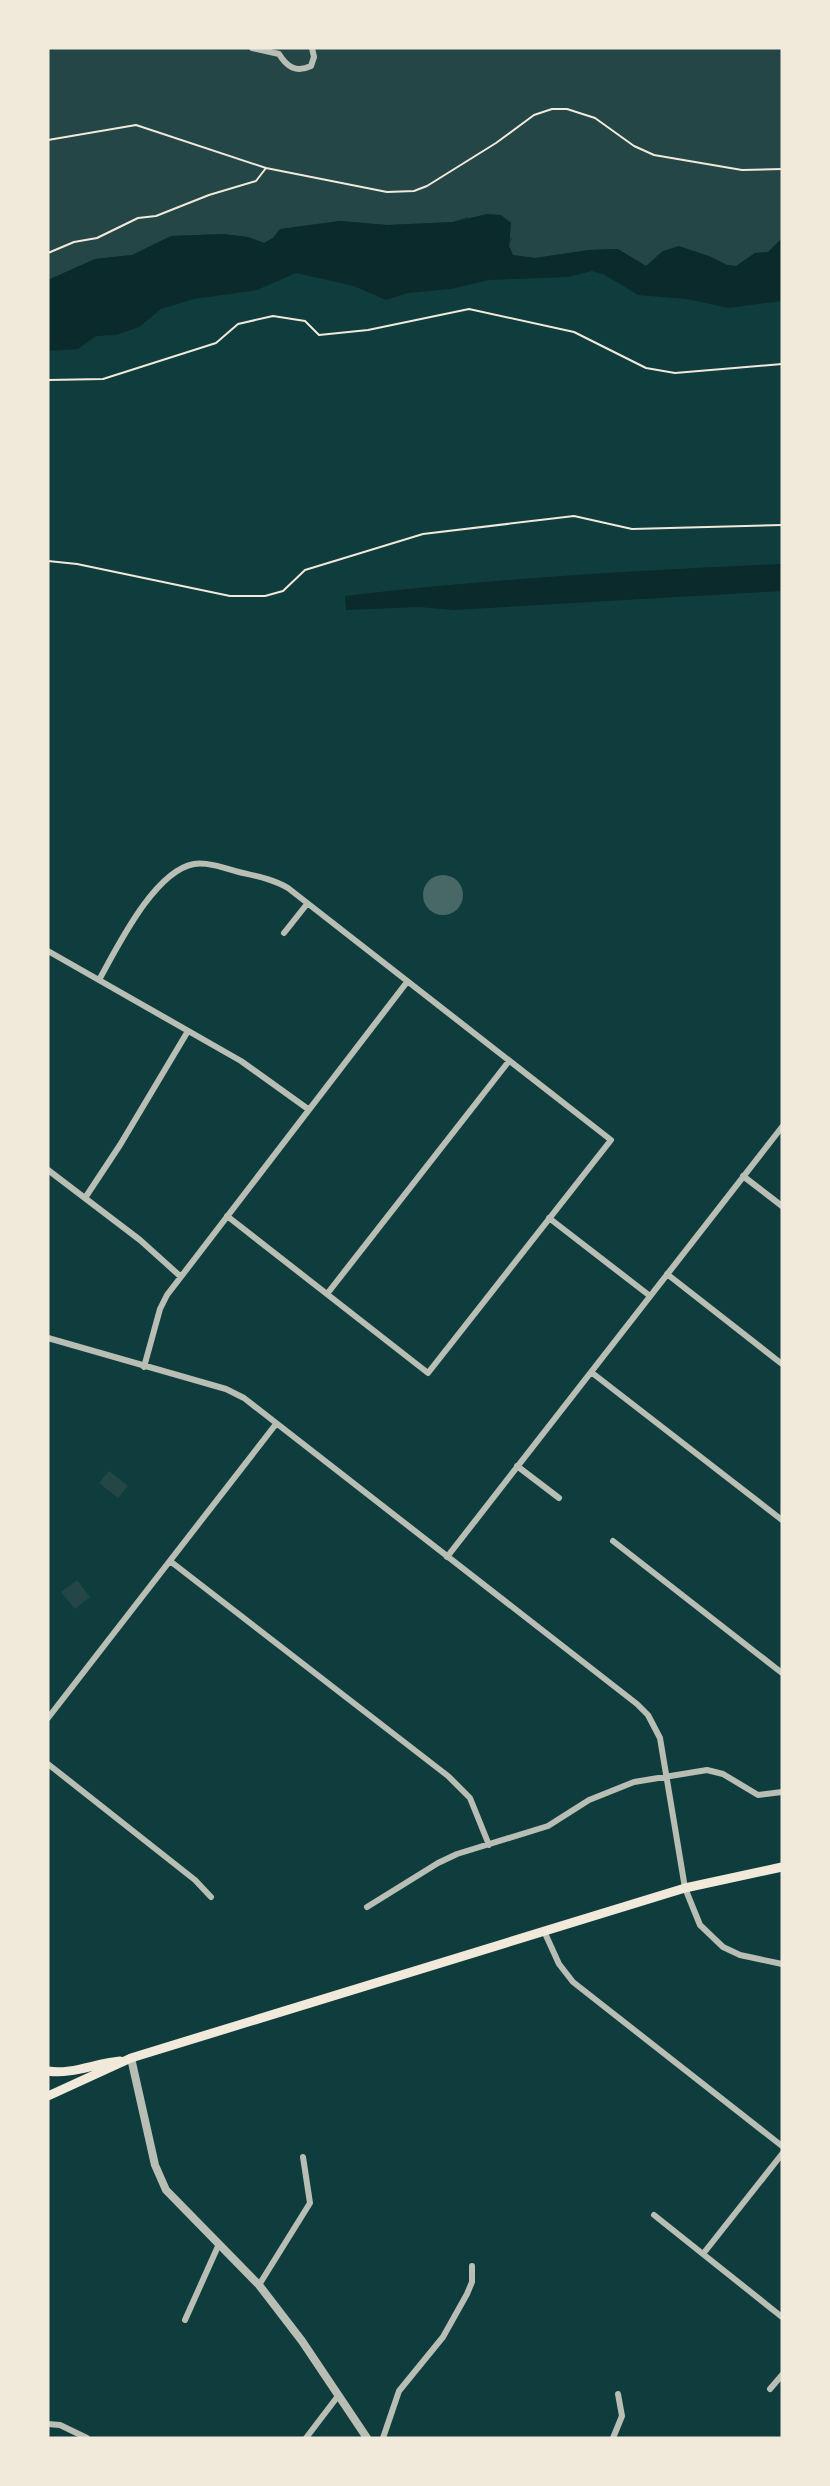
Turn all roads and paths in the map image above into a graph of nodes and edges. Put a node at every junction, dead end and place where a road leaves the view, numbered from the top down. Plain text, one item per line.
1 (252, 48) edge
2 (312, 48) edge
3 (281, 51) edge
4 (48, 140) edge
5 (266, 168) junction
6 (782, 169) edge
7 (48, 253) edge
8 (782, 364) edge
9 (48, 380) edge
10 (782, 525) edge
11 (48, 561) edge
12 (307, 904) junction
13 (284, 933) dead end
14 (48, 951) edge
15 (99, 980) junction
16 (407, 982) junction
17 (188, 1031) junction
18 (509, 1061) junction
19 (308, 1109) junction
20 (782, 1127) edge
21 (48, 1170) edge
22 (743, 1176) junction
23 (85, 1198) junction
24 (782, 1206) edge
25 (227, 1216) junction
26 (549, 1218) junction
27 (667, 1275) junction
28 (180, 1276) junction
29 (327, 1294) junction
30 (650, 1296) junction
31 (48, 1338) edge
32 (782, 1364) edge
33 (144, 1367) junction
34 (591, 1372) junction
35 (276, 1424) junction
36 (517, 1466) junction
37 (559, 1498) dead end
38 (782, 1521) edge
39 (613, 1541) dead end
40 (447, 1557) junction
41 (170, 1561) junction
42 (782, 1673) edge
43 (48, 1719) edge
44 (48, 1764) edge
45 (666, 1776) junction
46 (782, 1792) edge
47 (489, 1845) junction
48 (782, 1867) edge
49 (685, 1888) junction
50 (211, 1897) dead end
51 (367, 1907) dead end
52 (544, 1931) junction
53 (782, 1964) edge
54 (126, 2060) junction
55 (48, 2071) edge
56 (48, 2096) edge
57 (782, 2146) edge
58 (782, 2154) edge
59 (303, 2157) dead end
60 (654, 2215) dead end
61 (219, 2244) junction
62 (703, 2254) junction
63 (472, 2266) dead end
64 (259, 2285) junction
65 (782, 2318) edge
66 (186, 2320) dead end
67 (782, 2375) edge
68 (770, 2389) dead end
69 (618, 2394) dead end
70 (338, 2396) junction
71 (48, 2424) edge
72 (75, 2435) edge
73 (87, 2438) edge
74 (306, 2438) edge
75 (367, 2438) edge
76 (383, 2438) edge
77 (613, 2438) edge

1 - 3 street
2 - 3 street
4 - 5 path
5 - 6 path
5 - 7 path
8 - 9 path
10 - 11 path
12 - 13 street
12 - 15 street
12 - 16 street
14 - 15 street
15 - 17 street
16 - 18 street
16 - 19 street
17 - 19 street
17 - 23 street
18 - 26 street
18 - 29 street
19 - 25 street
20 - 22 street
21 - 23 street
22 - 24 street
22 - 27 street
23 - 28 street
25 - 28 street
25 - 29 street
26 - 29 street
26 - 30 street
27 - 30 street
27 - 32 street
28 - 33 street
30 - 34 street
31 - 33 street
33 - 35 street
34 - 36 street
34 - 38 street
35 - 40 street
35 - 41 street
36 - 37 street
36 - 40 street
39 - 42 street
40 - 45 street
41 - 43 street
41 - 47 street
44 - 50 street
45 - 46 street
45 - 47 street
45 - 49 street
47 - 51 street
48 - 49 main road
49 - 52 main road
49 - 53 street
52 - 54 main road
52 - 57 street
54 - 55 main road
54 - 56 main road
54 - 61 street
58 - 62 street
59 - 64 street
60 - 62 street
61 - 64 street
61 - 66 street
62 - 65 street
63 - 76 street
64 - 70 street
67 - 68 street
69 - 77 street
70 - 74 street
70 - 75 street
71 - 72 street
72 - 73 street

